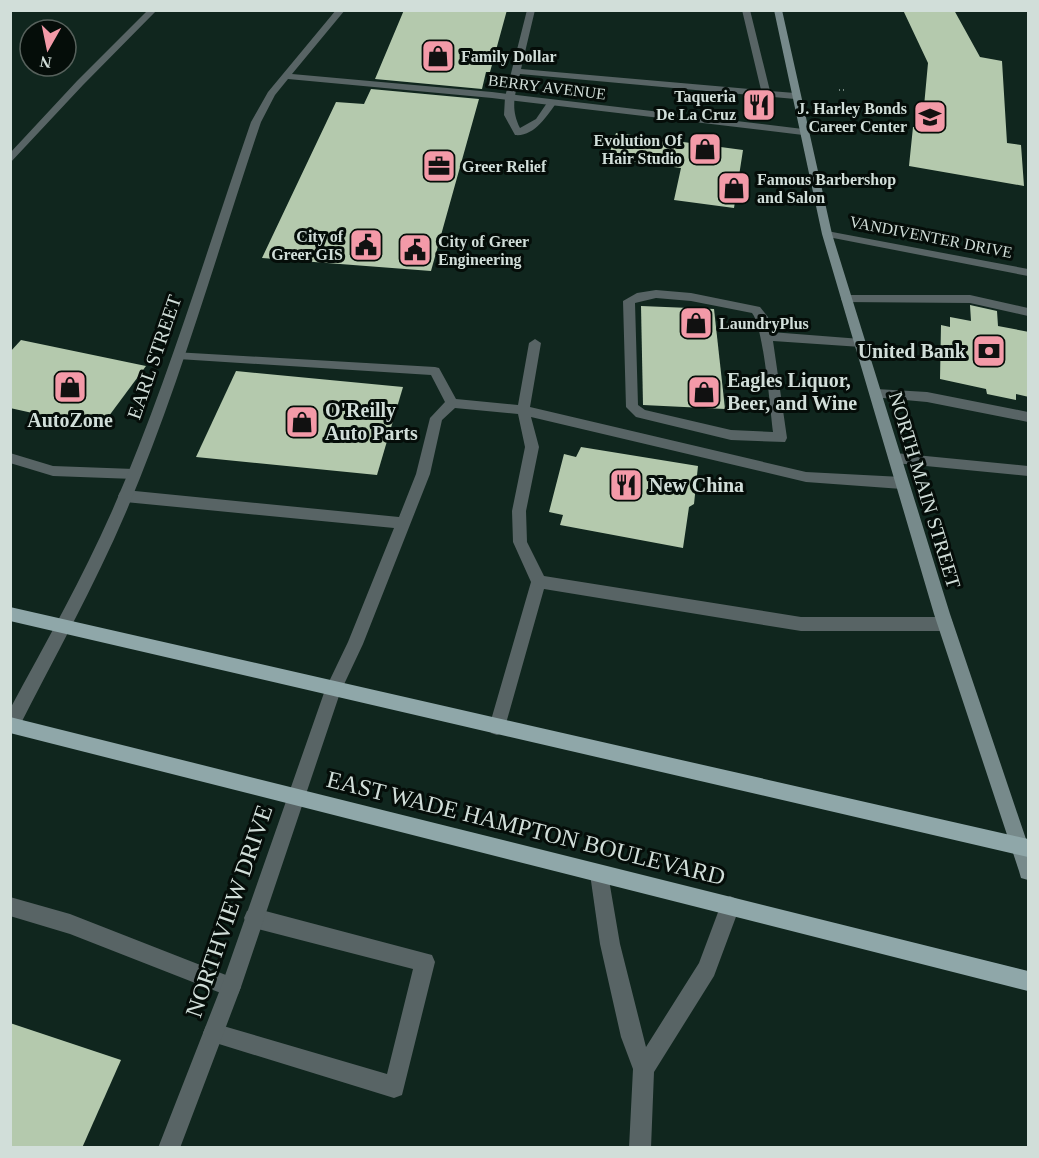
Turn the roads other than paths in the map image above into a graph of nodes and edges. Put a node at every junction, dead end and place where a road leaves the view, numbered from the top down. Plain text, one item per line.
1 (153, 10) edge
2 (341, 10) edge
3 (531, 10) edge
4 (746, 10) edge
5 (778, 10) edge
6 (516, 71) junction
7 (286, 75) junction
8 (765, 93) junction
9 (795, 96) junction
10 (510, 97) junction
11 (552, 102) junction
12 (803, 132) junction
13 (10, 160) edge
14 (827, 234) junction
15 (1029, 273) edge
16 (847, 299) junction
17 (1029, 312) edge
18 (766, 336) junction
19 (535, 342) dead end
20 (861, 343) junction
21 (178, 356) junction
22 (876, 394) junction
23 (452, 403) junction
24 (523, 410) junction
25 (1029, 417) edge
26 (10, 458) edge
27 (895, 458) junction
28 (1029, 471) edge
29 (134, 474) junction
30 (902, 483) junction
31 (125, 495) junction
32 (404, 523) junction
33 (539, 582) junction
34 (10, 614) edge
35 (945, 624) junction
36 (63, 625) junction
37 (333, 690) junction
38 (11, 725) edge
39 (497, 727) junction
40 (297, 796) junction
41 (1024, 847) edge
42 (1029, 871) edge
43 (599, 874) junction
44 (10, 906) edge
45 (730, 906) junction
46 (254, 918) junction
47 (1029, 981) edge
48 (231, 987) junction
49 (213, 1033) junction
50 (644, 1070) junction
51 (169, 1148) edge
52 (640, 1148) edge

1 - 13 street
2 - 7 street, EARL STREET
3 - 6 street
4 - 8 street
5 - 9 main road, NORTH MAIN STREET
6 - 8 street
6 - 10 street
7 - 10 street, BERRY AVENUE
7 - 21 street, EARL STREET
8 - 9 street
9 - 12 main road, NORTH MAIN STREET
10 - 11 street, BERRY AVENUE
10 - 11 street
11 - 12 street, BERRY AVENUE
12 - 14 main road, NORTH MAIN STREET
14 - 15 street, VANDIVENTER DRIVE
14 - 16 main road, NORTH MAIN STREET
16 - 17 street
16 - 20 main road, NORTH MAIN STREET
18 - 18 street
18 - 20 street
19 - 24 street
20 - 22 main road, NORTH MAIN STREET
21 - 23 street
21 - 29 street, EARL STREET
22 - 25 street
22 - 27 main road, NORTH MAIN STREET
23 - 24 street
23 - 32 street, NORTHVIEW DRIVE
24 - 30 street
24 - 33 street
26 - 29 street
27 - 28 street
27 - 30 main road, NORTH MAIN STREET
29 - 31 street, EARL STREET
30 - 35 main road, NORTH MAIN STREET
31 - 32 street
31 - 36 street, EARL STREET
32 - 37 street, NORTHVIEW DRIVE
33 - 35 street
33 - 39 street
34 - 36 main road
35 - 41 main road, NORTH MAIN STREET
36 - 37 main road
36 - 38 street, EARL STREET
37 - 39 main road
37 - 40 street, NORTHVIEW DRIVE
38 - 40 main road, EAST WADE HAMPTON BOULEVARD
39 - 41 main road
40 - 43 main road, EAST WADE HAMPTON BOULEVARD
40 - 46 street, NORTHVIEW DRIVE
41 - 42 main road, NORTH MAIN STREET
43 - 45 main road, EAST WADE HAMPTON BOULEVARD
43 - 50 street
44 - 48 street
45 - 47 main road, EAST WADE HAMPTON BOULEVARD
45 - 50 street
46 - 48 street, NORTHVIEW DRIVE
46 - 49 street
48 - 49 street, NORTHVIEW DRIVE
49 - 51 street, NORTHVIEW DRIVE
50 - 52 street

